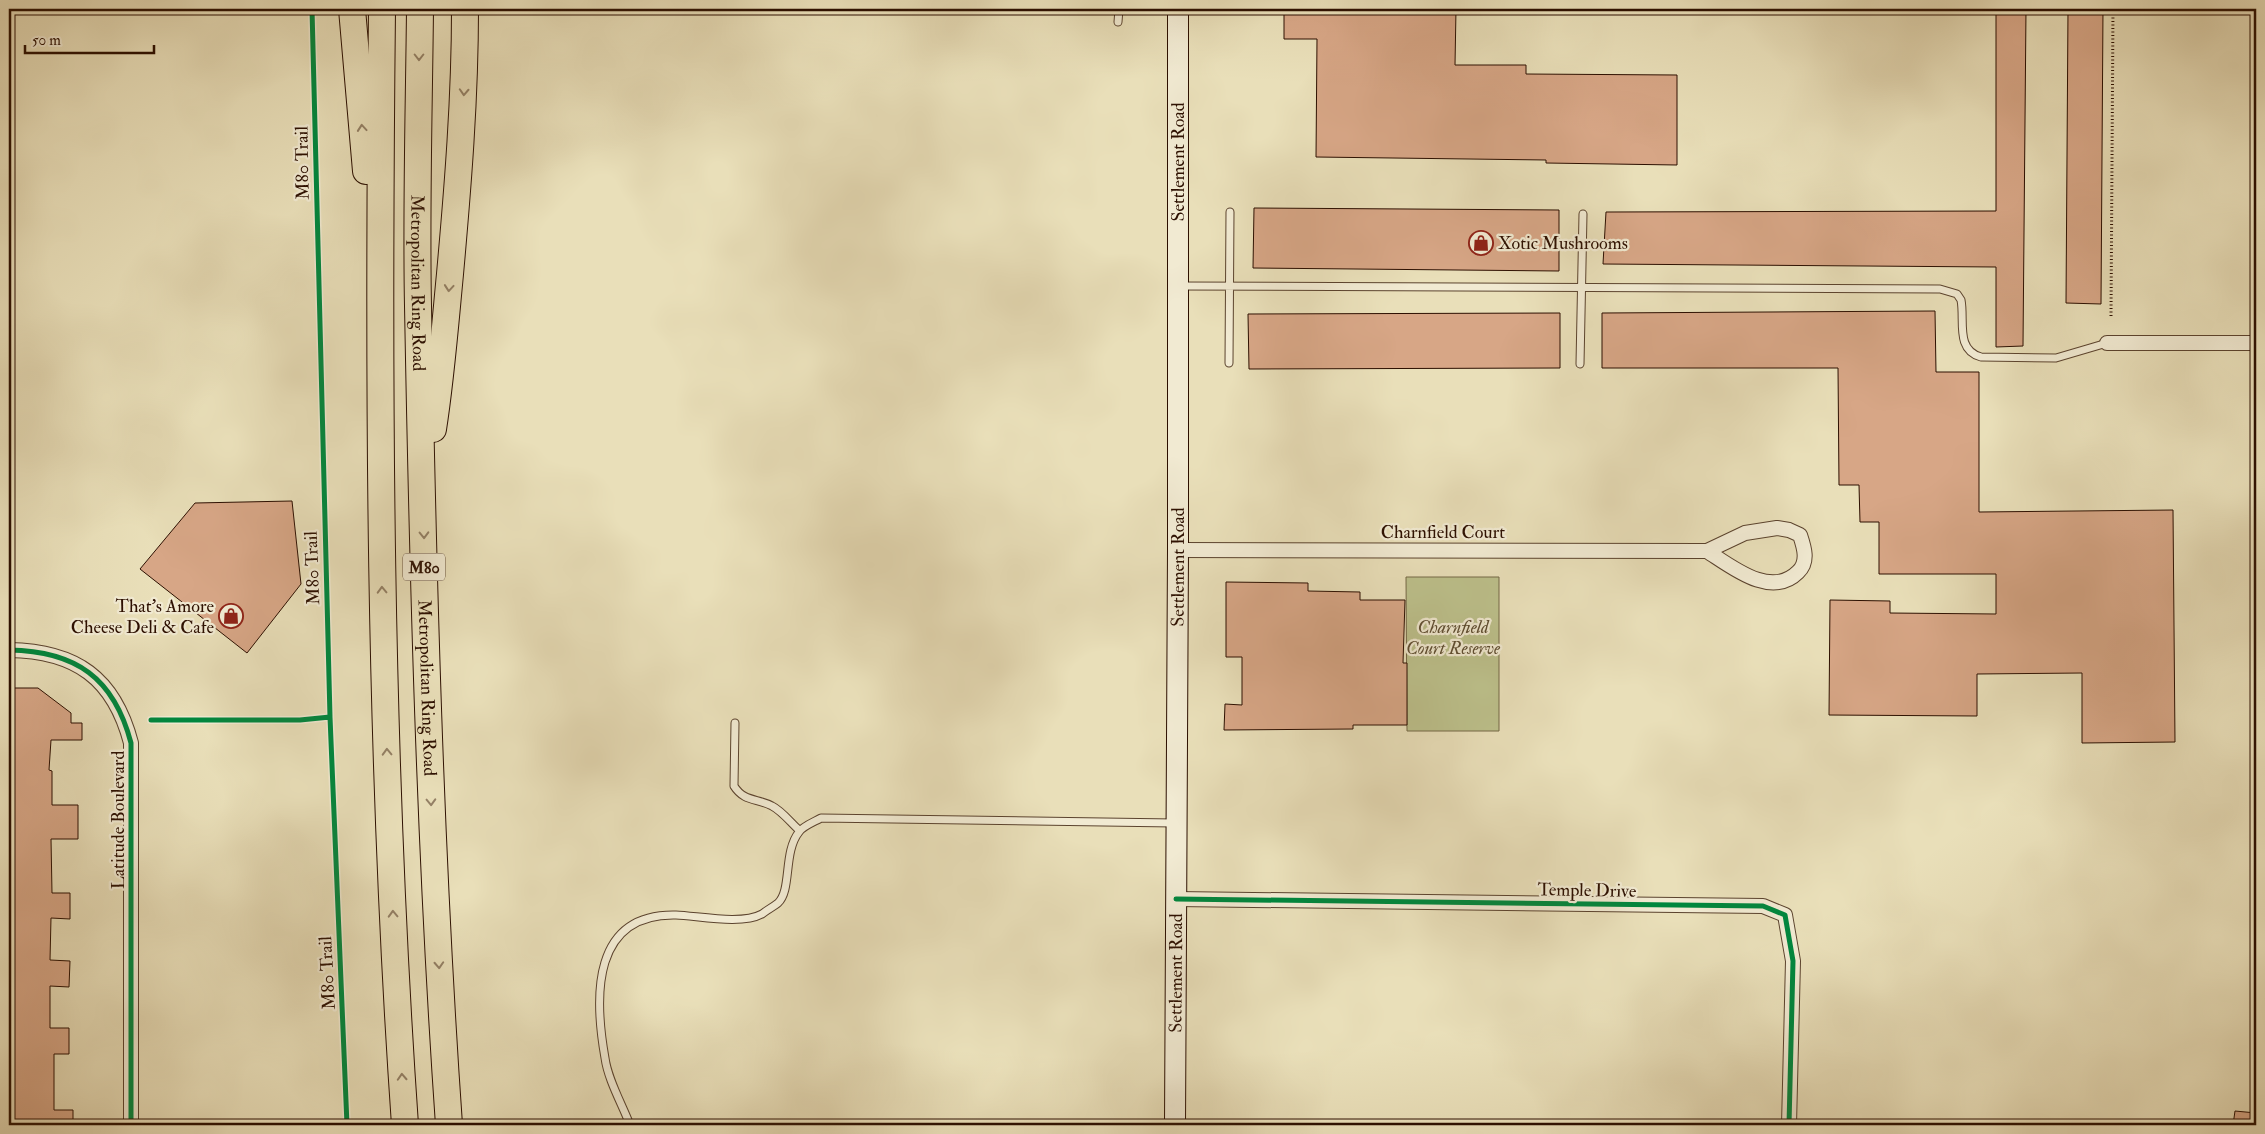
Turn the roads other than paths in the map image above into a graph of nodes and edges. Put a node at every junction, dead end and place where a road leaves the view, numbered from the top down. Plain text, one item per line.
1 (352, 9) edge
2 (382, 9) edge
3 (420, 9) edge
4 (465, 9) edge
5 (1119, 9) edge
6 (1178, 9) edge
7 (1118, 22) dead end
8 (1230, 212) dead end
9 (1582, 214) dead end
10 (1178, 286) junction
11 (1229, 287) junction
12 (1581, 288) junction
13 (379, 316) junction
14 (2107, 343) joint
15 (2256, 343) edge
16 (1229, 363) dead end
17 (1580, 364) dead end
18 (423, 493) junction
19 (1178, 550) junction
20 (1707, 551) junction
21 (9, 650) edge
22 (735, 723) dead end
23 (1177, 823) junction
24 (800, 830) junction
25 (1176, 899) junction
26 (131, 1125) edge
27 (406, 1125) edge
28 (449, 1125) edge
29 (630, 1125) edge
30 (1175, 1125) edge
31 (1789, 1125) edge

13 -> 1 highway
2 - 13 highway, M80
3 -> 18 highway, Metropolitan Ring Road / M80
4 -> 18 highway
5 - 7 lane
6 - 10 main road, Settlement Road
8 - 11 lane
9 - 12 lane
10 - 11 lane
10 - 19 main road, Settlement Road
11 - 12 lane
11 - 16 lane
12 - 14 lane
12 - 17 lane
27 -> 13 highway, M80
14 - 15 street
18 -> 28 highway, Metropolitan Ring Road / M80
19 - 20 street, Charnfield Court
19 - 23 main road, Settlement Road
20 - 20 street, Charnfield Court
21 - 26 street, Latitude Boulevard
22 - 24 lane
23 - 24 lane
23 - 25 main road, Settlement Road
24 - 29 lane
25 - 30 main road, Settlement Road
25 - 31 street, Temple Drive

